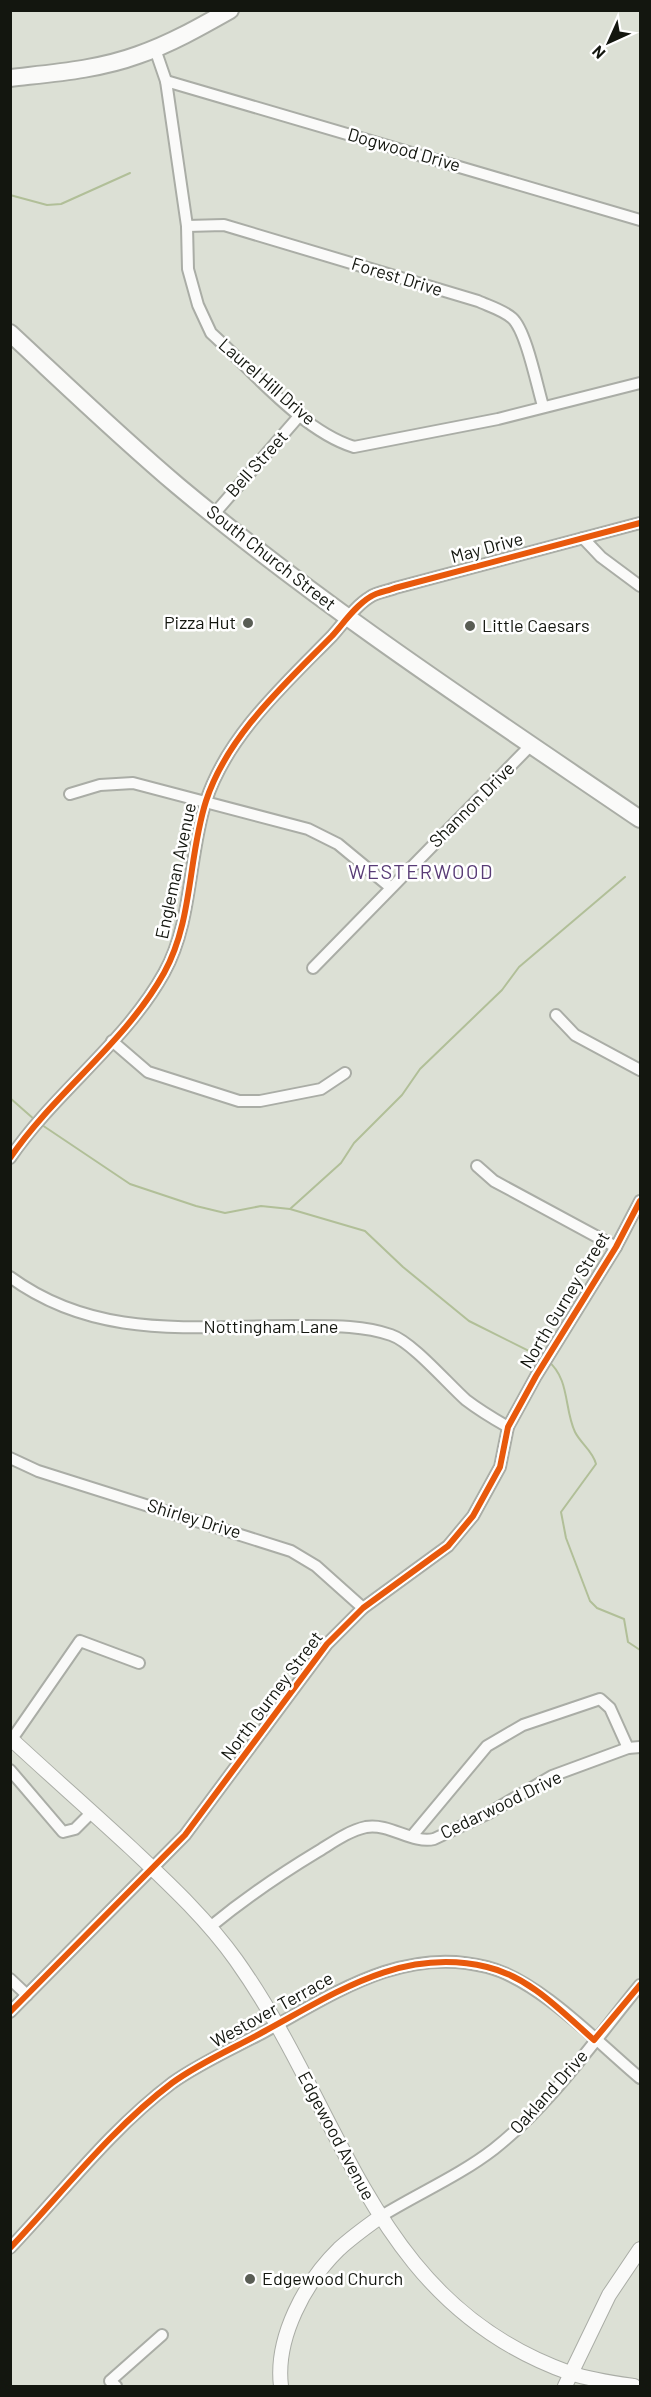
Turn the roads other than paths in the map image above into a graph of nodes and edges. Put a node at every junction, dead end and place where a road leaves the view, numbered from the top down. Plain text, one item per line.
1 (230, 10) edge
2 (155, 49) junction
3 (10, 78) edge
4 (166, 81) junction
5 (640, 220) edge
6 (187, 226) junction
7 (10, 333) edge
8 (640, 384) edge
9 (543, 406) junction
10 (300, 415) junction
11 (214, 514) junction
12 (640, 523) edge
13 (583, 538) junction
14 (640, 586) edge
15 (349, 618) junction
16 (531, 745) junction
17 (70, 795) dead end
18 (206, 801) junction
19 (640, 819) edge
20 (390, 887) junction
21 (313, 968) dead end
22 (556, 1015) dead end
23 (112, 1041) junction
24 (640, 1070) edge
25 (345, 1073) dead end
26 (10, 1158) edge
27 (477, 1166) dead end
28 (640, 1201) edge
29 (616, 1246) junction
30 (10, 1276) edge
31 (508, 1427) junction
32 (10, 1458) edge
33 (363, 1608) junction
34 (139, 1663) dead end
35 (11, 1738) edge
36 (640, 1747) edge
37 (628, 1748) junction
38 (10, 1770) edge
39 (92, 1812) junction
40 (412, 1836) junction
41 (153, 1869) junction
42 (210, 1927) junction
43 (10, 1979) edge
44 (640, 1985) edge
45 (27, 1995) junction
46 (10, 2012) edge
47 (277, 2025) junction
48 (594, 2040) junction
49 (640, 2078) edge
50 (380, 2217) junction
51 (10, 2248) edge
52 (640, 2249) edge
53 (162, 2335) dead end
54 (567, 2380) edge
55 (116, 2386) edge
56 (281, 2386) edge
57 (634, 2386) edge

1 - 2 main road
2 - 3 main road
2 - 4 street, Laurel Hill Drive
4 - 5 street, Dogwood Drive
4 - 6 street, Laurel Hill Drive
6 - 9 street, Forest Drive
6 - 10 street, Laurel Hill Drive
7 - 11 main road, South Church Street
8 - 9 street, Laurel Hill Drive
9 - 10 street, Laurel Hill Drive
10 - 11 street, Bell Street
11 - 15 main road, South Church Street
12 - 13 street, May Drive
13 - 14 street
13 - 15 street, May Drive
15 - 16 main road, South Church Street
15 - 18 street, Engleman Avenue
16 - 19 main road, South Church Street
16 - 20 street, Shannon Drive
17 - 18 street
18 - 20 street
18 - 23 street, Engleman Avenue
20 - 21 street, Shannon Drive
22 - 24 street
23 - 25 street
23 - 26 street, Engleman Avenue
27 - 29 street
28 - 29 street, North Gurney Street
29 - 31 street, North Gurney Street
30 - 31 street, Nottingham Lane
31 - 33 street, North Gurney Street
32 - 33 street, Shirley Drive
33 - 41 street, North Gurney Street
34 - 35 street
35 - 39 street, Edgewood Avenue
36 - 37 street, Cedarwood Drive
37 - 40 street, Cedarwood Drive
37 - 40 street
38 - 39 street
39 - 41 street, Edgewood Avenue
40 - 42 street, Cedarwood Drive
41 - 42 street, Edgewood Avenue
41 - 45 street, North Gurney Street
42 - 47 street, Edgewood Avenue
43 - 45 street
44 - 48 street, Oakland Drive
45 - 46 street, North Gurney Street
47 - 48 street, Westover Terrace
47 - 50 street, Edgewood Avenue
47 - 51 street, Westover Terrace
48 - 49 street, Westover Terrace
48 - 50 street, Oakland Drive
50 - 54 street, Edgewood Avenue
50 - 56 street
52 - 54 street
53 - 55 street
54 - 57 street, Edgewood Avenue

